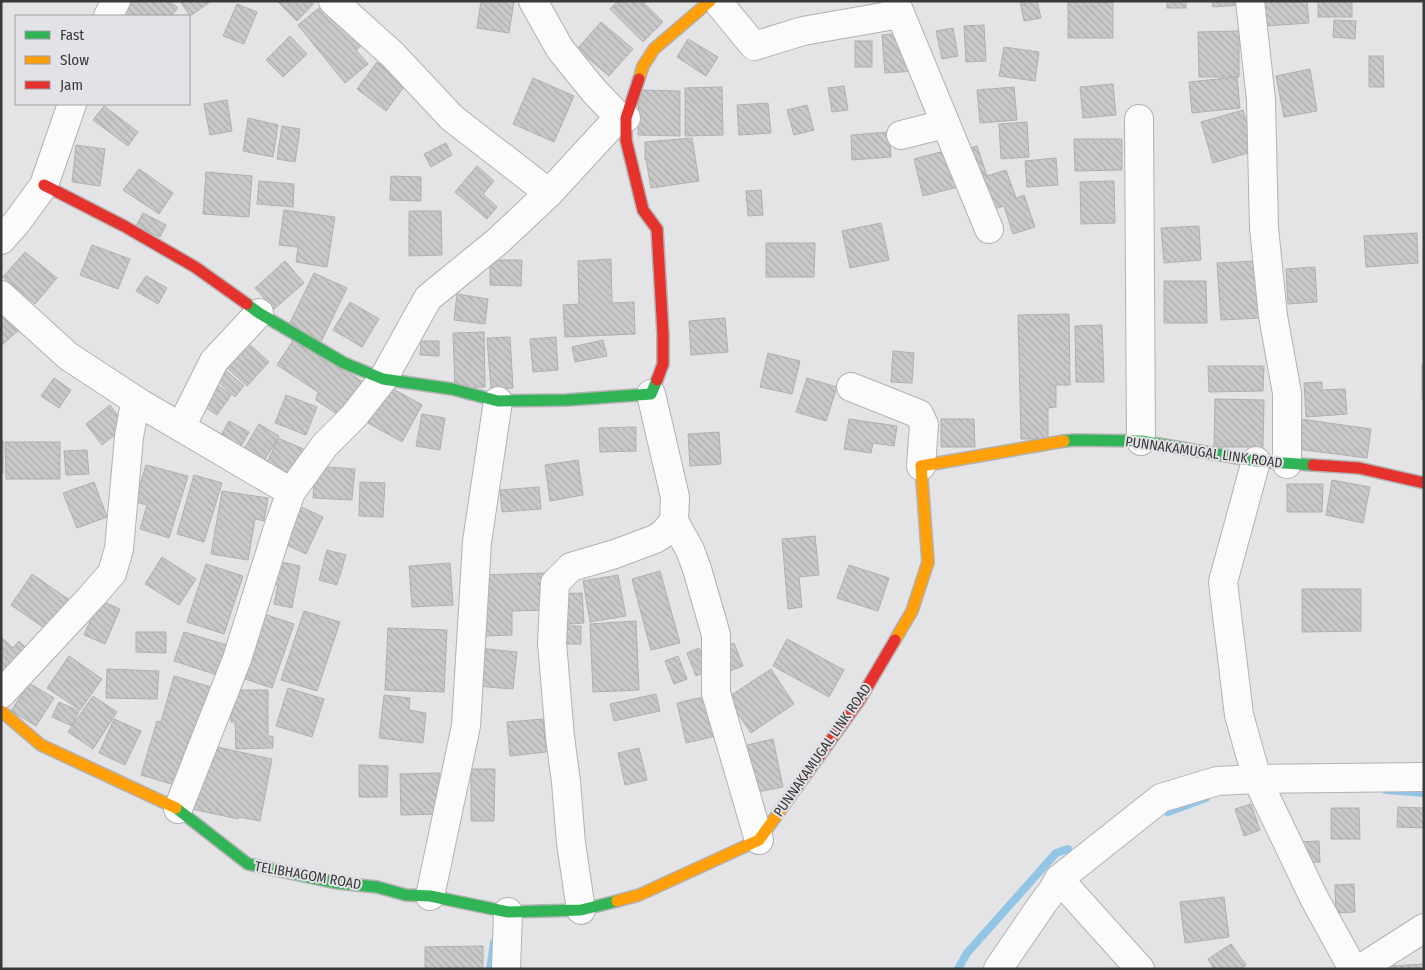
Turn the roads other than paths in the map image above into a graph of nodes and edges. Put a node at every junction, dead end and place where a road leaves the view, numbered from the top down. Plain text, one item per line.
1 (116, 1) edge
2 (333, 1) edge
3 (533, 1) edge
4 (710, 1) edge
5 (717, 1) edge
6 (1250, 1) edge
7 (897, 8) edge
8 (109, 15) edge
9 (72, 105) edge
10 (623, 117) junction
11 (1139, 119) dead end
12 (946, 124) junction
13 (901, 136) dead end
14 (44, 185) junction
15 (549, 193) junction
16 (989, 229) dead end
17 (1, 240) edge
18 (1, 295) edge
19 (259, 314) junction
20 (383, 379) junction
21 (851, 387) dead end
22 (651, 394) junction
23 (498, 401) junction
24 (138, 402) junction
25 (181, 427) junction
26 (1141, 441) junction
27 (1256, 460) junction
28 (1288, 464) junction
29 (921, 466) junction
30 (1424, 482) edge
31 (291, 492) junction
32 (674, 521) junction
33 (1, 694) edge
34 (1, 711) edge
35 (1424, 777) edge
36 (1257, 779) junction
37 (178, 809) junction
38 (759, 840) junction
39 (1059, 879) junction
40 (430, 896) junction
41 (581, 910) junction
42 (508, 912) junction
43 (1424, 928) edge
44 (506, 969) edge
45 (998, 969) edge
46 (1140, 969) edge
47 (1353, 969) edge
48 (1360, 969) edge

1 - 8 street
2 - 15 street
3 - 10 street
4 - 10 street
5 - 7 street
6 - 28 street
7 - 12 street
9 - 14 street
10 - 15 street
10 - 22 street
11 - 26 street
12 - 13 street
12 - 16 street
14 - 17 street
14 - 19 street
15 - 20 street
18 - 24 street
19 - 20 street
19 - 25 street
20 - 23 street
20 - 31 street
21 - 29 street
22 - 23 street
22 - 32 street
23 - 40 street
24 - 25 street
24 - 33 street
25 - 31 street
26 - 27 street, PUNNAKAMUGAL LINK ROAD
26 - 29 street, PUNNAKAMUGAL LINK ROAD
27 - 28 street, PUNNAKAMUGAL LINK ROAD
27 - 36 street
28 - 30 street, PUNNAKAMUGAL LINK ROAD
29 - 38 street, PUNNAKAMUGAL LINK ROAD
31 - 37 street
32 - 38 street
32 - 41 street
34 - 37 street, TELIBHAGOM ROAD
35 - 36 street
36 - 39 street
36 - 47 street
37 - 40 street, TELIBHAGOM ROAD
38 - 41 street, PUNNAKAMUGAL LINK ROAD
39 - 45 street
39 - 46 street
40 - 42 street, TELIBHAGOM ROAD
41 - 42 street, PUNNAKAMUGAL LINK ROAD
42 - 44 street
43 - 48 street

